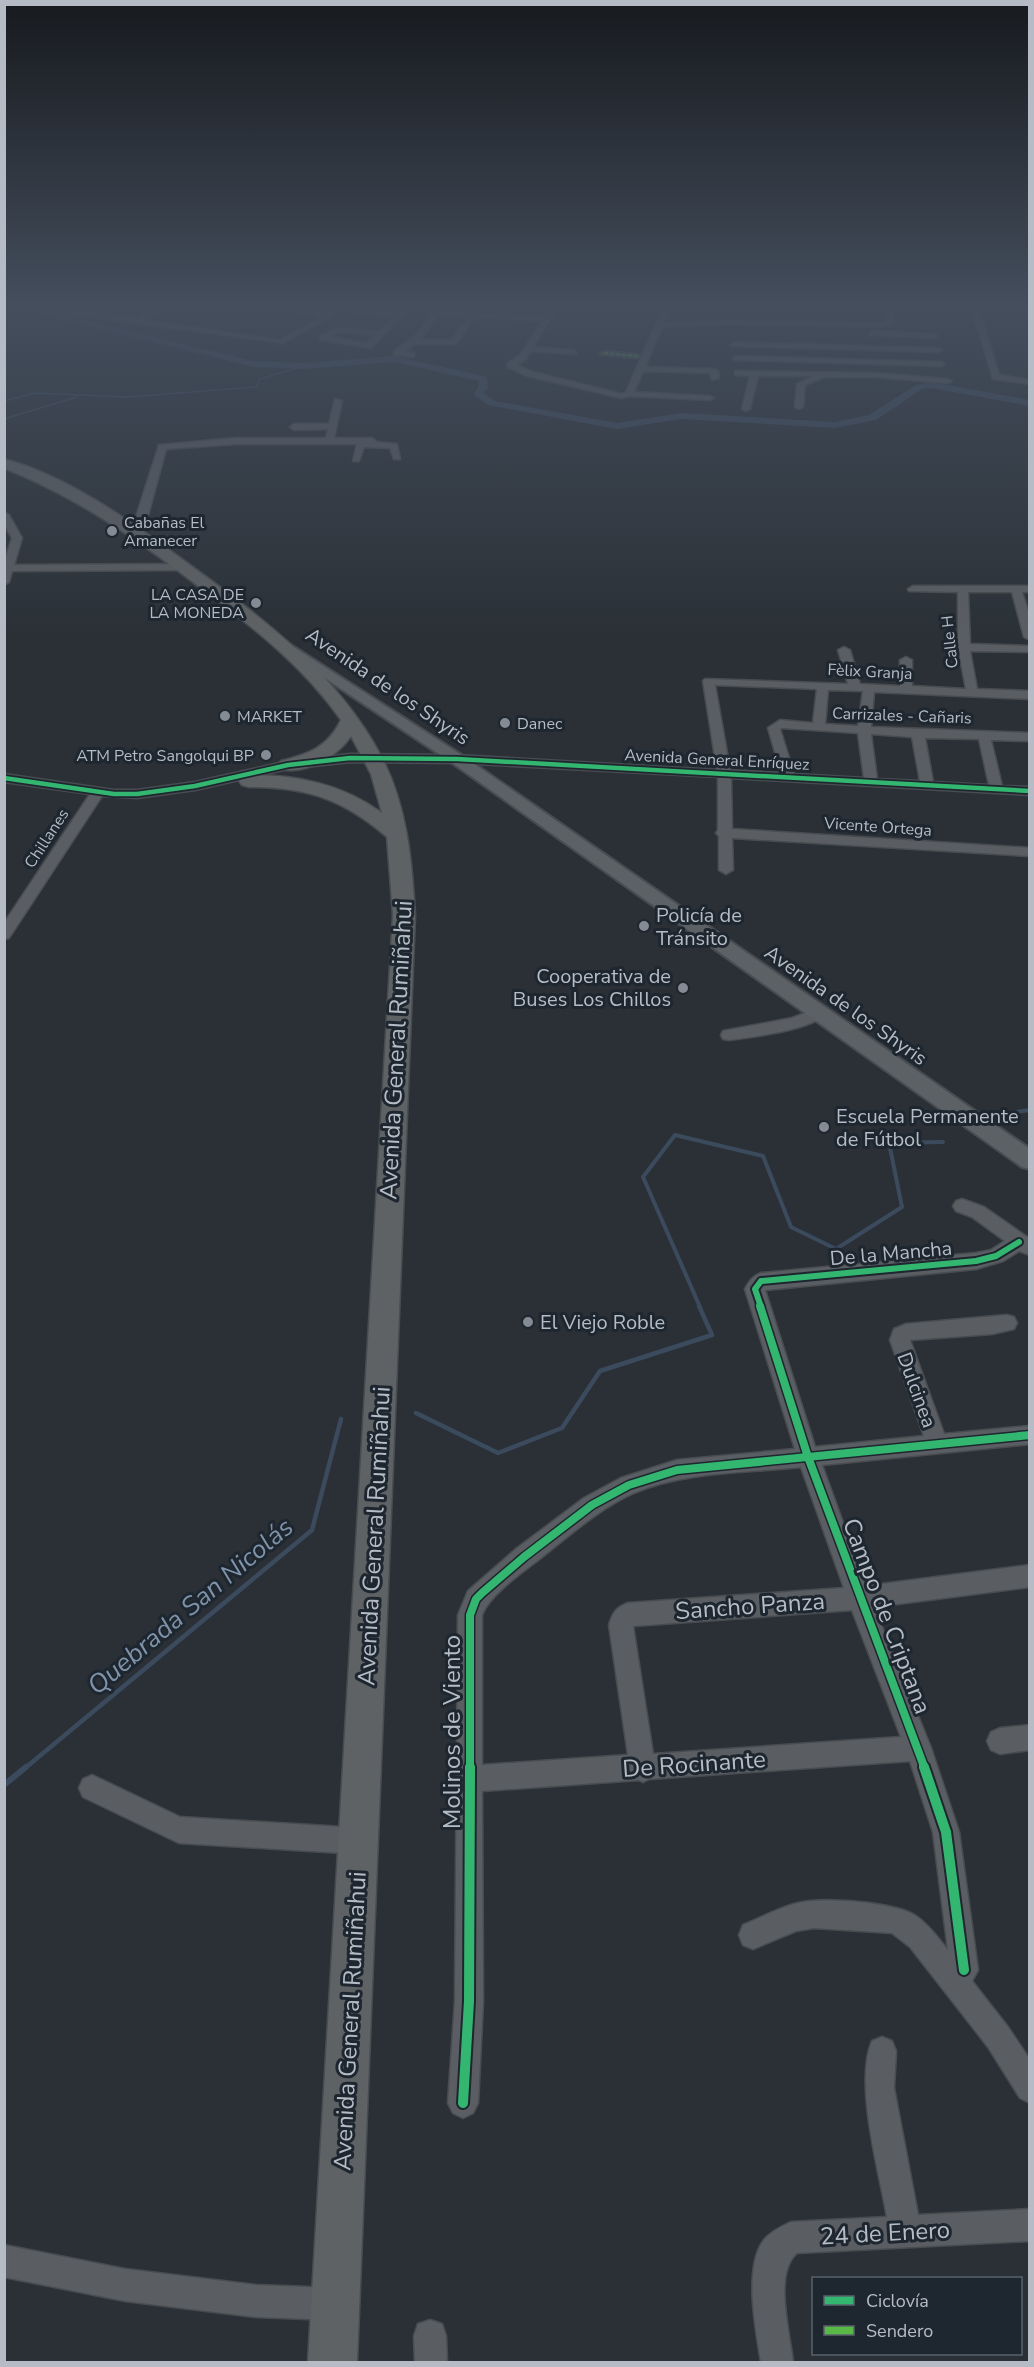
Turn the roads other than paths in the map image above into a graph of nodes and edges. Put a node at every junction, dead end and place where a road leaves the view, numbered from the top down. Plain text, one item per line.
1 (331, 415) edge
2 (333, 426) junction
3 (294, 427) dead end
4 (328, 441) junction
5 (374, 444) junction
6 (397, 457) dead end
7 (356, 459) dead end
8 (4, 463) edge
9 (4, 515) edge
10 (138, 534) junction
11 (185, 567) junction
12 (10, 568) junction
13 (4, 582) edge
14 (913, 589) dead end
15 (963, 589) junction
16 (1016, 589) junction
17 (1029, 589) edge
18 (1029, 637) edge
19 (280, 642) junction
20 (963, 647) junction
21 (1029, 649) edge
22 (844, 650) dead end
23 (906, 660) dead end
24 (823, 685) junction
25 (855, 687) junction
26 (869, 688) junction
27 (906, 689) junction
28 (972, 692) junction
29 (1029, 695) edge
30 (350, 719) junction
31 (819, 728) junction
32 (864, 731) junction
33 (918, 734) junction
34 (984, 735) junction
35 (1029, 737) edge
36 (457, 759) junction
37 (384, 761) junction
38 (288, 765) junction
39 (724, 773) junction
40 (788, 776) junction
41 (4, 778) edge
42 (249, 781) junction
43 (871, 781) junction
44 (212, 782) junction
45 (927, 785) junction
46 (996, 789) junction
47 (1029, 791) edge
48 (98, 792) junction
49 (723, 832) junction
50 (397, 835) junction
51 (1029, 852) edge
52 (726, 870) dead end
53 (4, 935) edge
54 (818, 1013) junction
55 (729, 1035) dead end
56 (1029, 1161) edge
57 (962, 1206) dead end
58 (1024, 1246) edge
59 (760, 1281) joint
60 (1007, 1323) dead end
61 (1029, 1435) edge
62 (937, 1444) junction
63 (808, 1457) junction
64 (1029, 1576) edge
65 (859, 1598) junction
66 (1029, 1737) edge
67 (1000, 1741) dead end
68 (918, 1748) junction
69 (643, 1768) junction
70 (470, 1779) junction
71 (92, 1788) dead end
72 (359, 1841) junction
73 (753, 1935) dead end
74 (964, 1970) dead end
75 (882, 2051) dead end
76 (1029, 2088) edge
77 (463, 2103) dead end
78 (1029, 2225) edge
79 (906, 2233) junction
80 (4, 2261) edge
81 (332, 2338) edge
82 (777, 2362) edge

1 - 2 street
2 - 3 street
2 - 4 street
4 - 5 street
4 - 10 street
5 - 6 street
5 - 7 street
8 - 10 highway, Avenida General Rumiñahui
9 - 12 street
10 - 11 highway, Avenida General Rumiñahui
11 - 12 street
11 - 19 highway, Avenida General Rumiñahui
12 - 13 street
14 - 15 street
15 - 16 street
15 - 20 street, Calle H
16 - 17 street
16 - 18 street
19 - 30 highway, Avenida General Rumiñahui
19 - 36 main road, Avenida de los Shyris
20 - 21 street
20 - 28 street, Calle H
22 - 25 street
23 - 27 street
24 - 25 street, Fèlix Granja
24 - 31 street
24 - 39 street, Fèlix Granja
25 - 26 street, Fèlix Granja
26 - 27 street, Fèlix Granja
26 - 32 street
27 - 28 street, Fèlix Granja
28 - 29 street, Fèlix Granja
30 - 37 highway, Avenida General Rumiñahui
30 - 38 highway
31 - 32 street, Carrizales - Cañaris
31 - 40 street, Carrizales - Cañaris
32 - 33 street, Carrizales - Cañaris
32 - 43 street
33 - 34 street, Carrizales - Cañaris
33 - 45 street
34 - 35 street, Carrizales - Cañaris
34 - 46 street
36 - 37 street, Avenida General Enríquez
36 - 39 street, Avenida General Enríquez
36 - 54 main road, Avenida de los Shyris
37 - 38 street, Avenida General Enríquez
37 - 42 street, Avenida General Enríquez
37 - 50 highway, Avenida General Rumiñahui
38 - 44 street, Avenida General Enríquez
39 - 40 street, Avenida General Enríquez
39 - 49 street
40 - 43 street, Avenida General Enríquez
41 - 48 street, Avenida General Enríquez
42 - 44 street, Avenida General Enríquez
42 - 50 highway
43 - 45 street, Avenida General Enríquez
44 - 48 street, Avenida General Enríquez
45 - 46 street, Avenida General Enríquez
46 - 47 street, Avenida General Enríquez
48 - 53 street, Chillanes
49 - 51 street, Vicente Ortega
49 - 52 street
50 - 72 highway, Avenida General Rumiñahui
54 - 55 street
54 - 56 main road, Avenida de los Shyris
57 - 58 street
58 - 59 street, De la Mancha
59 - 63 street, Campo de Criptana
60 - 62 street, Dulcinea
61 - 62 street, Molinos de Viento
62 - 63 street, Molinos de Viento
63 - 65 street, Campo de Criptana
63 - 70 street, Molinos de Viento
64 - 65 street, Sancho Panza
65 - 68 street, Campo de Criptana
65 - 69 street, Sancho Panza
66 - 67 street
68 - 69 street, De Rocinante
68 - 74 street, Campo de Criptana
69 - 70 street, De Rocinante
70 - 77 street, Molinos de Viento
71 - 72 street
72 - 81 highway, Avenida General Rumiñahui
73 - 76 street
75 - 79 street
78 - 79 street, 24 de Enero
79 - 82 street, 24 de Enero
80 - 81 street

